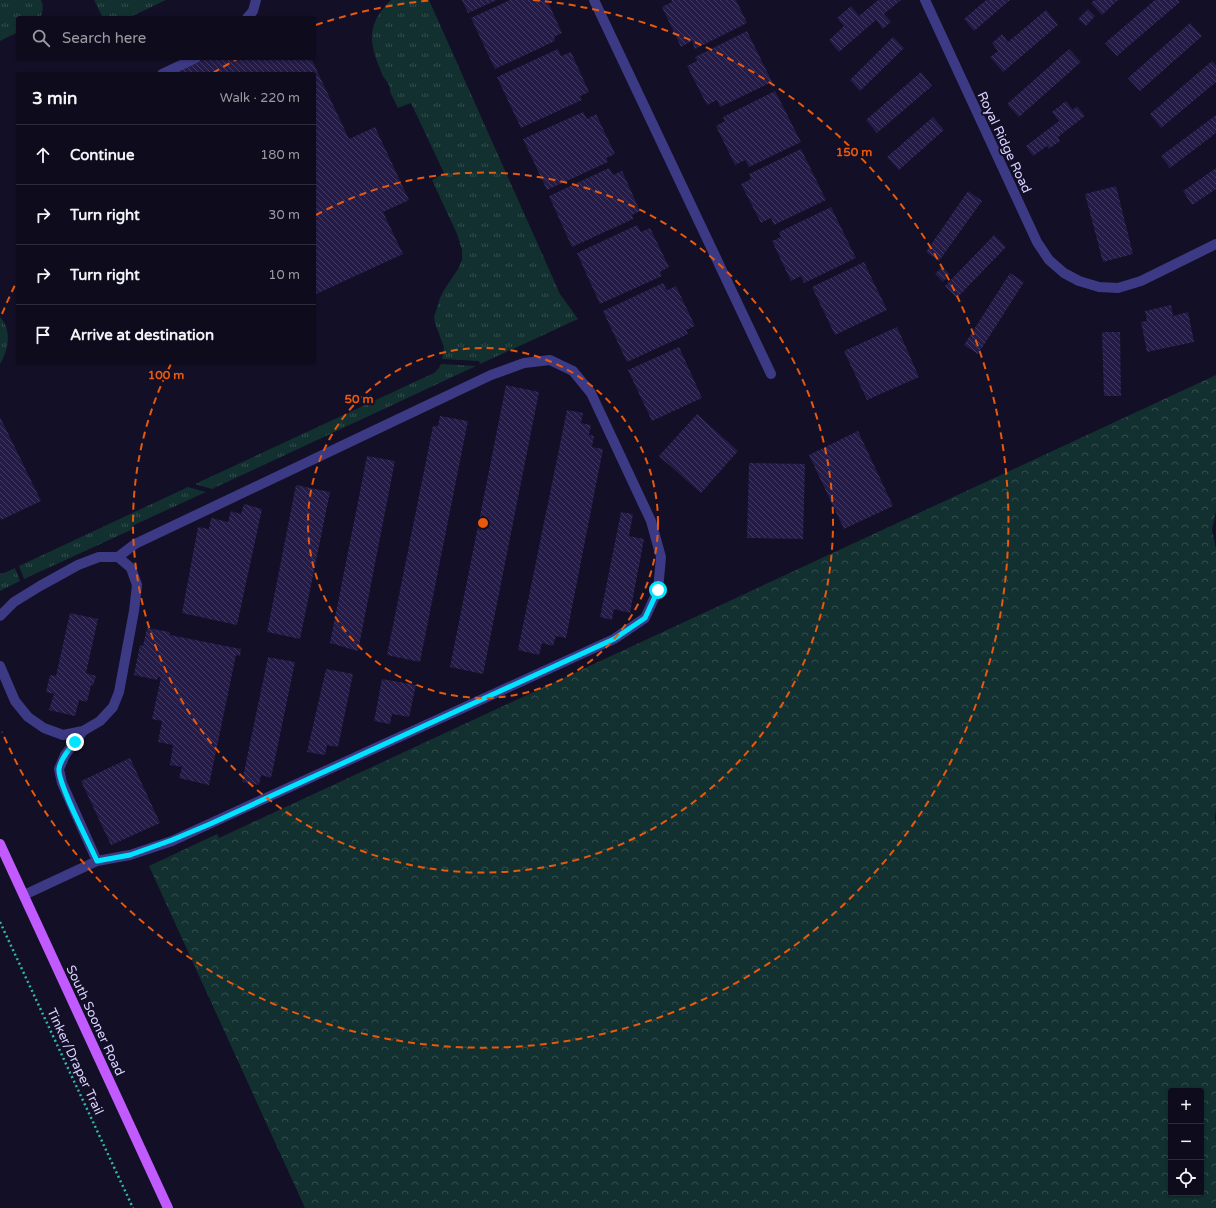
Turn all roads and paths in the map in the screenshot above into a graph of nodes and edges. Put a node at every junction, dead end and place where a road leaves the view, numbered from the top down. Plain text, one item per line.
1 (256, 0) edge
2 (594, 0) edge
3 (925, 0) edge
4 (249, 16) edge
5 (192, 60) edge
6 (166, 72) edge
7 (1216, 244) edge
8 (771, 374) dead end
9 (118, 557) junction
10 (0, 616) edge
11 (0, 666) edge
12 (83, 731) junction
13 (0, 844) edge
14 (97, 861) junction
15 (24, 895) junction
16 (0, 922) edge
17 (134, 1208) edge
18 (168, 1208) edge

1 - 4 street
2 - 8 street
3 - 7 street, Royal Ridge Road
5 - 6 street
9 - 10 street
9 - 12 street
9 - 14 street
11 - 12 street
12 - 14 street
13 - 15 main road, South Sooner Road
14 - 15 street
15 - 18 main road, South Sooner Road
16 - 17 path, Tinker/Draper Trail

